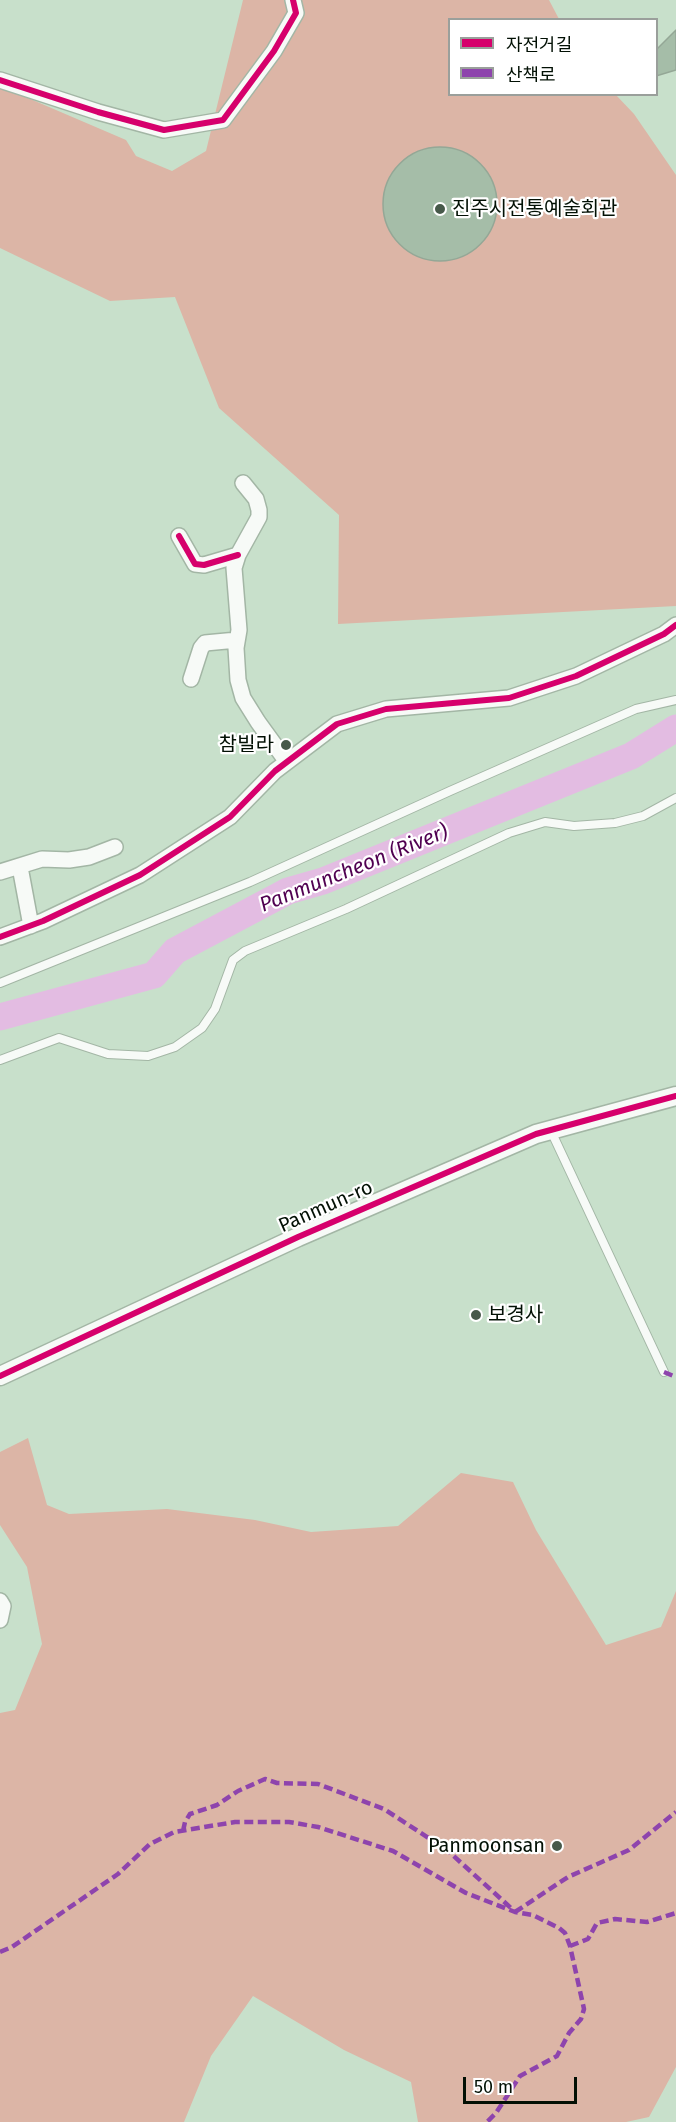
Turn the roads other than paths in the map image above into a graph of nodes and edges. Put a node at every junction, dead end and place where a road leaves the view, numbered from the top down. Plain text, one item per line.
1 (293, 0) edge
2 (0, 80) edge
3 (243, 483) dead end
4 (179, 536) dead end
5 (238, 555) junction
6 (676, 625) edge
7 (237, 640) junction
8 (190, 679) dead end
9 (676, 700) edge
10 (287, 762) junction
11 (676, 798) edge
12 (116, 847) dead end
13 (20, 867) junction
14 (0, 872) edge
15 (31, 926) junction
16 (0, 937) edge
17 (0, 983) edge
18 (0, 1060) edge
19 (676, 1096) edge
20 (550, 1130) junction
21 (664, 1372) dead end
22 (0, 1376) edge
23 (0, 1601) edge
24 (0, 1620) edge

1 - 2 street
3 - 5 street
4 - 5 street
5 - 7 street
6 - 10 street
7 - 8 street
7 - 10 street
9 - 17 lane
10 - 15 street
11 - 18 lane
12 - 13 street
13 - 14 street
13 - 15 street
15 - 16 street
19 - 20 street, Panmun-ro
20 - 21 lane
20 - 22 street, Panmun-ro
23 - 24 street

